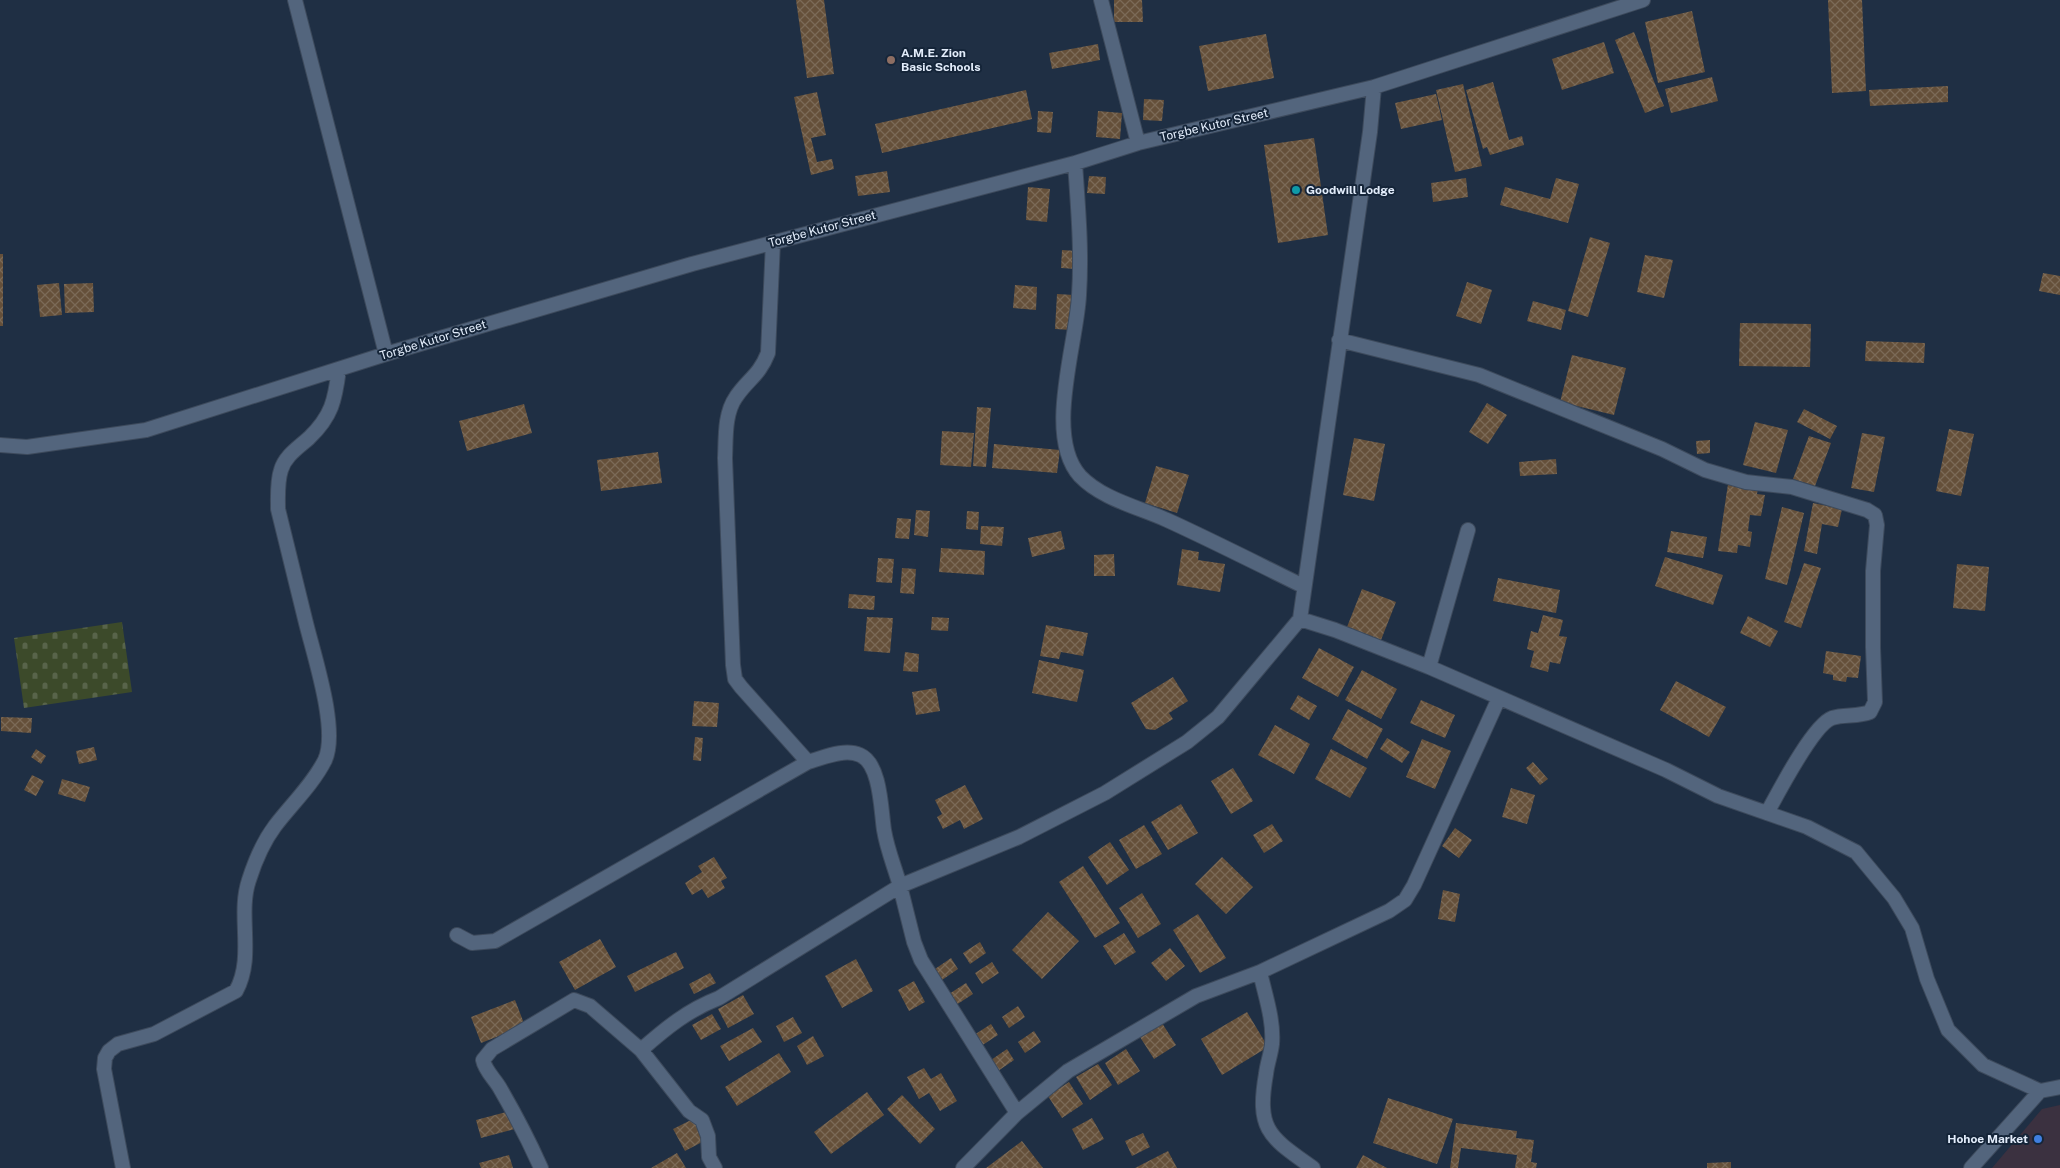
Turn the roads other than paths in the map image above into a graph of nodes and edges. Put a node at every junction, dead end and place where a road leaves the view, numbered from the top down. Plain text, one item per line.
1 (295, 0) edge
2 (1101, 0) edge
3 (1643, 0) edge
4 (1374, 87) junction
5 (1138, 143) junction
6 (1075, 163) junction
7 (773, 242) junction
8 (1339, 340) junction
9 (386, 354) junction
10 (339, 369) junction
11 (0, 445) edge
12 (1468, 530) dead end
13 (1304, 586) junction
14 (1300, 620) junction
15 (1429, 667) junction
16 (1499, 698) junction
17 (808, 762) junction
18 (1767, 813) junction
19 (900, 886) junction
20 (457, 935) dead end
21 (1260, 972) junction
22 (641, 1050) junction
23 (2060, 1087) edge
24 (2040, 1091) junction
25 (1017, 1113) junction
26 (123, 1168) edge
27 (541, 1168) edge
28 (715, 1168) edge
29 (963, 1168) edge
30 (1313, 1168) edge
31 (1971, 1168) edge

1 - 9 street
2 - 5 street
3 - 4 street, Torgbe Kutor Street
4 - 5 street, Torgbe Kutor Street
4 - 8 street
5 - 6 street, Torgbe Kutor Street
6 - 7 street, Torgbe Kutor Street
6 - 13 street
7 - 9 street, Torgbe Kutor Street
7 - 17 street
8 - 13 street
8 - 18 street
9 - 10 street, Torgbe Kutor Street
10 - 11 street, Torgbe Kutor Street
10 - 26 street
12 - 15 street
13 - 14 street
14 - 15 street
14 - 19 street
15 - 16 street
16 - 18 street
16 - 21 street
17 - 19 street
17 - 20 street
18 - 24 street
19 - 22 street
19 - 25 street
21 - 25 street
21 - 30 street
22 - 27 street
22 - 28 street
23 - 24 street
24 - 31 street
25 - 29 street

